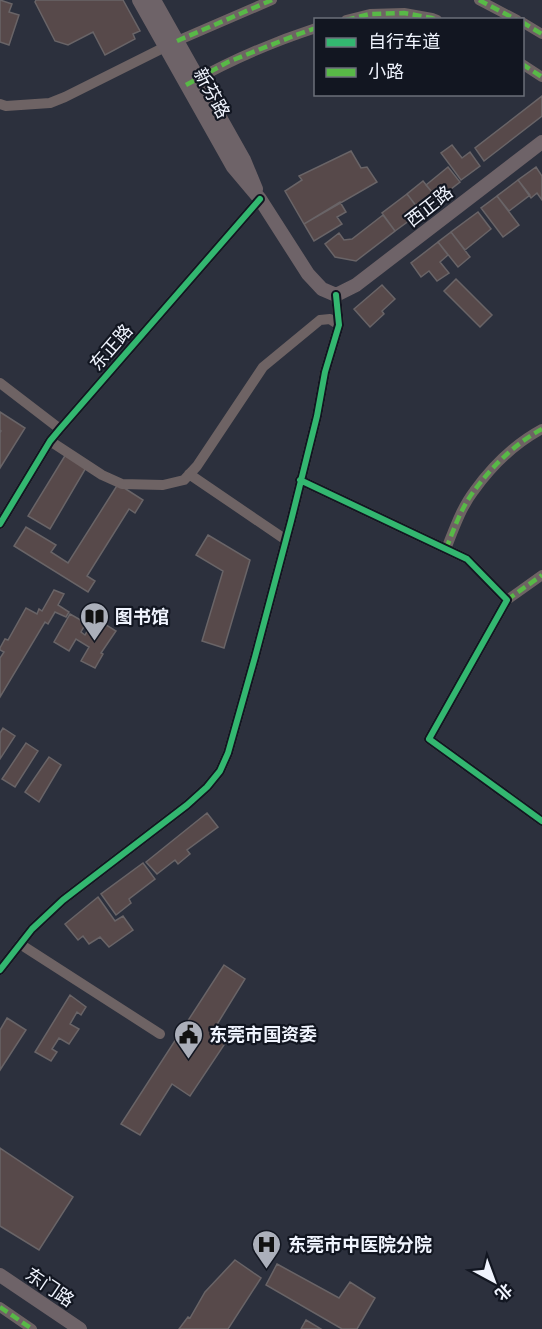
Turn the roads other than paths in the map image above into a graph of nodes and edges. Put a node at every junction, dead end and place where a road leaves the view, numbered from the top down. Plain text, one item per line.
1 (139, 0) edge
2 (154, 0) edge
3 (272, 0) edge
4 (479, 0) edge
5 (354, 18) edge
6 (426, 18) edge
7 (514, 18) edge
8 (524, 23) edge
9 (314, 28) edge
10 (542, 34) edge
11 (171, 44) junction
12 (524, 65) edge
13 (542, 77) edge
14 (192, 82) junction
15 (0, 104) edge
16 (542, 142) edge
17 (260, 199) junction
18 (336, 295) junction
19 (339, 325) junction
20 (0, 383) edge
21 (60, 429) junction
22 (542, 429) edge
23 (51, 441) junction
24 (189, 474) junction
25 (300, 480) junction
26 (0, 524) edge
27 (286, 540) junction
28 (446, 549) junction
29 (542, 575) edge
30 (507, 600) junction
31 (542, 821) edge
32 (20, 944) junction
33 (0, 970) edge
34 (160, 1034) dead end
35 (0, 1275) edge
36 (0, 1307) edge
37 (32, 1329) edge
38 (80, 1329) edge

1 - 11 main road, 新芬路
2 - 11 main road, 新芬路
3 - 11 street
4 - 7 street
5 - 6 street
8 - 10 street
9 - 14 street
11 - 14 main road, 新芬路
11 - 15 street
12 - 13 street
14 - 17 main road, 新芬路
16 - 18 main road, 西正路
17 - 18 main road, 新芬路
17 - 21 street, 东正路
18 - 19 street
19 - 24 street
19 - 25 street
20 - 21 street
21 - 23 street, 东正路
22 - 28 street
23 - 24 street
23 - 26 street, 东正路
24 - 27 street
25 - 27 street
25 - 28 street
27 - 32 street
28 - 30 street
29 - 30 street
30 - 31 street
32 - 33 street
32 - 34 street
35 - 38 main road, 东门路
36 - 37 street

